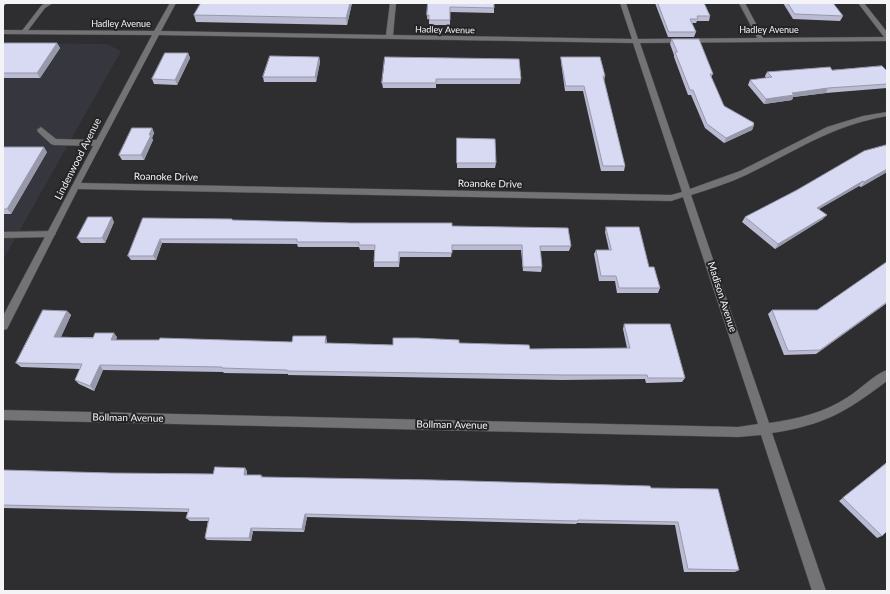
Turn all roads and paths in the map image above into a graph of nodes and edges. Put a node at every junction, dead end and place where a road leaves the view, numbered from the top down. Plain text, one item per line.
1 (50, 3) edge
2 (173, 3) edge
3 (392, 3) edge
4 (623, 3) edge
5 (742, 3) edge
6 (861, 3) edge
7 (3, 32) edge
8 (24, 32) junction
9 (156, 33) junction
10 (389, 38) junction
11 (887, 38) edge
12 (761, 39) junction
13 (636, 40) junction
14 (887, 114) edge
15 (41, 130) dead end
16 (98, 143) junction
17 (76, 186) junction
18 (687, 193) junction
19 (51, 234) junction
20 (3, 235) edge
21 (3, 326) edge
22 (887, 375) edge
23 (3, 414) edge
24 (766, 428) junction
25 (819, 591) edge

1 - 8 street
2 - 9 street, Lindenwood Avenue
3 - 10 street
4 - 13 street, Madison Avenue
5 - 12 street
6 - 11 street
7 - 8 street, Hadley Avenue
8 - 9 street, Hadley Avenue
9 - 10 street, Hadley Avenue
9 - 16 street, Lindenwood Avenue
10 - 13 street, Hadley Avenue
11 - 12 street, Hadley Avenue
12 - 13 street, Hadley Avenue
13 - 18 street, Madison Avenue
14 - 18 street, Roanoke Drive
15 - 16 street
16 - 17 street, Lindenwood Avenue
17 - 18 street, Roanoke Drive
17 - 19 street, Lindenwood Avenue
18 - 24 street, Madison Avenue
19 - 20 street
19 - 21 street, Lindenwood Avenue
22 - 24 street, Bollman Avenue
23 - 24 street, Bollman Avenue
24 - 25 street, Madison Avenue

